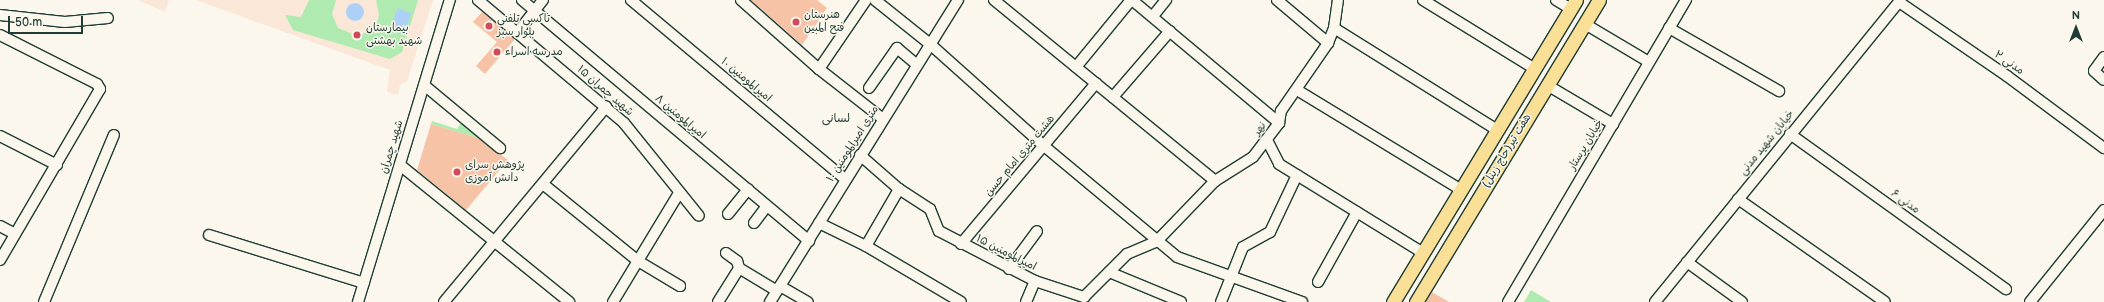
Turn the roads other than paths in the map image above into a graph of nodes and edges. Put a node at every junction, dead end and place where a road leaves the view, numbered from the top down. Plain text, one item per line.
1 (450, 0) edge
2 (478, 0) edge
3 (522, 0) edge
4 (543, 0) edge
5 (631, 0) edge
6 (741, 0) edge
7 (866, 0) edge
8 (876, 0) edge
9 (958, 0) edge
10 (994, 0) edge
11 (1132, 0) edge
12 (1166, 0) edge
13 (1277, 0) edge
14 (1338, 0) edge
15 (1423, 0) edge
16 (1556, 0) edge
17 (1599, 0) edge
18 (1686, 0) edge
19 (1899, 1) edge
20 (1574, 5) edge
21 (535, 11) junction
22 (0, 15) edge
23 (1153, 16) junction
24 (108, 18) dead end
25 (1585, 24) junction
26 (1334, 28) junction
27 (1669, 28) junction
28 (1170, 31) junction
29 (517, 33) junction
30 (0, 35) edge
31 (930, 44) junction
32 (1328, 44) junction
33 (2104, 57) edge
34 (1649, 62) junction
35 (917, 65) junction
36 (1076, 67) junction
37 (819, 69) junction
38 (1535, 69) junction
39 (2104, 80) edge
40 (1096, 83) junction
41 (424, 85) junction
42 (1547, 85) junction
43 (869, 88) dead end
44 (1297, 90) junction
45 (1779, 91) dead end
46 (1114, 97) junction
47 (606, 107) junction
48 (883, 119) junction
49 (1280, 122) junction
50 (1613, 124) junction
51 (1497, 130) junction
52 (1790, 134) junction
53 (114, 135) dead end
54 (0, 136) edge
55 (1267, 140) junction
56 (1044, 146) junction
57 (500, 148) dead end
58 (2104, 148) edge
59 (860, 155) junction
60 (400, 164) junction
61 (57, 165) junction
62 (1297, 175) junction
63 (845, 179) junction
64 (1215, 181) junction
65 (542, 184) junction
66 (748, 189) junction
67 (899, 189) junction
68 (1460, 189) junction
69 (679, 193) junction
70 (1738, 199) junction
71 (767, 206) junction
72 (2104, 210) edge
73 (1357, 212) junction
74 (728, 214) dead end
75 (700, 216) dead end
76 (754, 223) dead end
77 (819, 223) junction
78 (0, 226) edge
79 (1037, 231) dead end
80 (16, 234) junction
81 (209, 235) dead end
82 (809, 241) junction
83 (1157, 241) junction
84 (493, 243) junction
85 (960, 244) junction
86 (866, 246) junction
87 (726, 253) dead end
88 (1423, 253) junction
89 (0, 260) edge
90 (638, 261) junction
91 (1687, 262) junction
92 (739, 268) junction
93 (1009, 269) junction
94 (1109, 272) junction
95 (1230, 274) junction
96 (1035, 281) junction
97 (1318, 282) dead end
98 (364, 283) junction
99 (680, 286) dead end
100 (778, 289) junction
101 (2006, 289) dead end
102 (949, 299) edge
103 (44, 302) edge
104 (358, 302) edge
105 (444, 302) edge
106 (569, 302) edge
107 (613, 302) edge
108 (718, 302) edge
109 (770, 302) edge
110 (808, 302) edge
111 (961, 302) edge
112 (1026, 302) edge
113 (1181, 302) edge
114 (1221, 302) edge
115 (1302, 302) edge
116 (1393, 302) edge
117 (1416, 302) edge
118 (1508, 302) edge
119 (1655, 302) edge
120 (1742, 302) edge
121 (1885, 302) edge
122 (2030, 302) edge

1 - 41 street, شهید چمران
2 - 29 street, شهید چمران ۱۵
3 - 21 street, امیرالمومنین ۸
4 - 21 street
5 - 63 street, امیرالمومنین ۱۰
6 - 37 street
7 - 37 street
8 - 31 street
9 - 31 street, ۱۰ متری امیرالمومنین
10 - 36 street
11 - 23 street
11 - 36 street
12 - 23 street
13 - 32 street
14 - 26 street, نهر
15 - 38 street
16 - 20 street
17 - 25 main road, هفت تیر(حاج زینل)
18 - 27 street, خیابان پرستار
19 - 52 street, خیابان شهید مدنی
19 - 58 street, مدنی ۲
20 - 38 main road, هفت تیر(حاج زینل)
21 - 29 street
21 - 66 street, امیرالمومنین ۸
22 - 24 street
23 - 28 street
25 - 34 street
25 - 42 main road, هفت تیر(حاج زینل)
26 - 32 street, نهر
26 - 51 street
27 - 34 street, خیابان پرستار
27 - 45 street
28 - 46 street
28 - 49 street
29 - 47 street, شهید چمران ۱۵
30 - 61 street
31 - 35 street, ۱۰ متری امیرالمومنین
31 - 56 street
32 - 44 street, نهر
33 - 39 street
34 - 50 street, خیابان پرستار
35 - 43 street
35 - 48 street, ۱۰ متری امیرالمومنین
36 - 40 street
37 - 48 street
38 - 51 main road, هفت تیر(حاج زینل)
40 - 46 street
40 - 56 street, هشت متری امام حسن
41 - 57 street
41 - 60 street, شهید چمران
42 - 50 street
42 - 117 main road, هفت تیر(حاج زینل)
44 - 49 street, نهر
44 - 68 street
46 - 64 street
47 - 65 street
47 - 69 street, شهید چمران ۱۵
48 - 59 street, ۱۰ متری امیرالمومنین
49 - 55 street, نهر
50 - 118 street, خیابان پرستار
51 - 68 main road, هفت تیر(حاج زینل)
52 - 70 street, خیابان شهید مدنی
52 - 101 street, مدنی ۶
53 - 103 street
54 - 61 street
55 - 62 street
55 - 64 street, نهر
56 - 83 street
56 - 85 street, هشت متری امام حسن
59 - 63 street, ۱۰ متری امیرالمومنین
59 - 67 street, امیرالمومنین ۱۵
60 - 84 street
60 - 98 street, شهید چمران
61 - 80 street
62 - 73 street
62 - 95 street
63 - 77 street, ۱۰ متری امیرالمومنین
64 - 83 street, نهر
65 - 84 street
65 - 90 street
66 - 71 street, امیرالمومنین ۸
66 - 74 street
67 - 85 street, امیرالمومنین ۱۵
67 - 86 street
68 - 88 main road, هفت تیر(حاج زینل)
69 - 75 street, شهید چمران ۱۵
69 - 90 street
70 - 91 street, خیابان شهید مدنی
70 - 121 street
71 - 76 street
71 - 82 street, امیرالمومنین ۸
72 - 122 street
73 - 88 street
73 - 97 street
77 - 82 street, ۱۰ متری امیرالمومنین
77 - 86 street
78 - 80 street
79 - 93 street
80 - 89 street
81 - 98 street
82 - 100 street, ۱۰ متری امیرالمومنین
83 - 94 street, امیرالمومنین ۱۵
83 - 95 street
84 - 105 street
84 - 106 street
85 - 93 street, امیرالمومنین ۱۵
86 - 102 street
87 - 92 street
88 - 116 main road, هفت تیر(حاج زینل)
90 - 99 street
90 - 107 street
91 - 119 street, خیابان شهید مدنی
91 - 120 street
92 - 100 street
92 - 108 street
93 - 96 street, امیرالمومنین ۱۵
94 - 96 street, امیرالمومنین ۱۵
94 - 113 street
95 - 114 street
95 - 115 street
96 - 112 street
98 - 104 street, شهید چمران
100 - 109 street, ۱۰ متری امیرالمومنین
100 - 110 street
102 - 111 street

